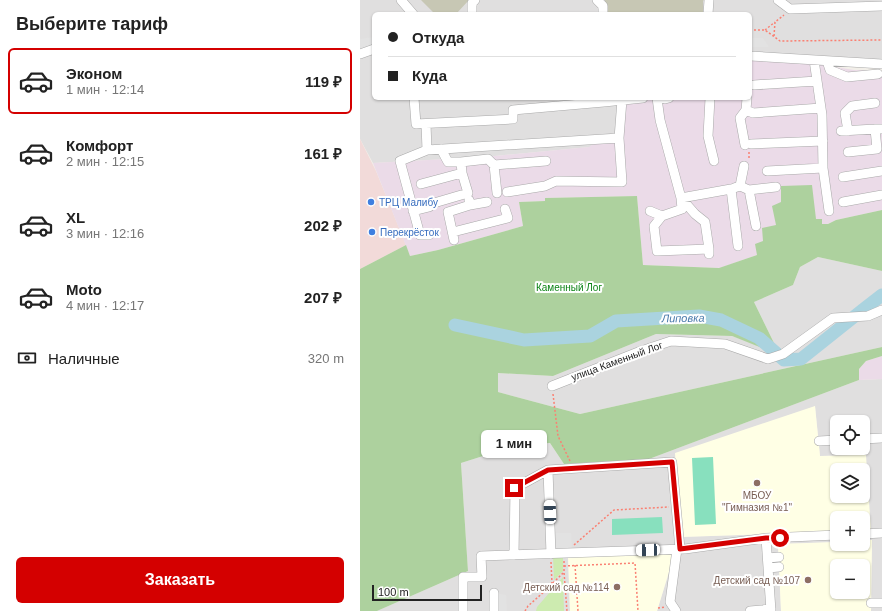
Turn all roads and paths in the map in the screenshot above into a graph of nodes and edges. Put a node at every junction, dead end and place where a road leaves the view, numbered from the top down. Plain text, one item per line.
1 (401, 0) edge
2 (475, 0) edge
3 (597, 0) edge
4 (709, 0) edge
5 (778, 0) edge
6 (882, 6) edge
7 (790, 9) junction
8 (411, 12) edge
9 (472, 12) edge
10 (603, 12) edge
11 (708, 12) edge
12 (775, 22) junction
13 (752, 30) edge
14 (765, 30) junction
15 (774, 36) junction
16 (882, 40) edge
17 (372, 50) edge
18 (360, 54) edge
19 (752, 56) edge
20 (814, 60) junction
21 (826, 60) junction
22 (882, 64) edge
23 (878, 74) dead end
24 (817, 81) junction
25 (754, 85) dead end
26 (414, 100) edge
27 (604, 100) edge
28 (622, 100) joint
29 (658, 100) edge
30 (710, 100) edge
31 (747, 100) edge
32 (875, 103) dead end
33 (821, 108) junction
34 (746, 110) junction
35 (426, 124) junction
36 (879, 129) edge
37 (619, 138) junction
38 (823, 140) junction
39 (748, 145) junction
40 (441, 149) junction
41 (427, 150) junction
42 (848, 152) dead end
43 (546, 161) dead end
44 (714, 161) dead end
45 (461, 162) junction
46 (494, 165) junction
47 (744, 166) joint
48 (823, 168) junction
49 (767, 171) dead end
50 (882, 171) edge
51 (462, 173) junction
52 (843, 178) dead end
53 (421, 184) dead end
54 (776, 187) dead end
55 (735, 188) junction
56 (749, 190) junction
57 (507, 192) dead end
58 (468, 193) junction
59 (497, 193) dead end
60 (882, 195) edge
61 (681, 198) junction
62 (487, 202) dead end
63 (843, 202) dead end
64 (470, 205) junction
65 (506, 209) dead end
66 (829, 210) dead end
67 (413, 211) junction
68 (650, 211) dead end
69 (662, 216) junction
70 (756, 226) dead end
71 (429, 235) dead end
72 (738, 246) dead end
73 (882, 310) edge
74 (552, 386) joint
75 (882, 438) edge
76 (870, 439) edge
77 (830, 440) edge
78 (819, 441) dead end
79 (572, 468) junction
80 (548, 470) junction
81 (674, 506) dead end
82 (882, 533) edge
83 (870, 534) edge
84 (830, 535) edge
85 (766, 538) junction
86 (574, 545) dead end
87 (678, 549) junction
88 (564, 553) junction
89 (551, 554) junction
90 (514, 555) junction
91 (779, 557) dead end
92 (768, 558) junction
93 (575, 565) junction
94 (564, 566) junction
95 (779, 567) dead end
96 (768, 568) junction
97 (564, 572) junction
98 (552, 584) junction
99 (494, 593) dead end
100 (871, 603) dead end
101 (882, 603) edge
102 (771, 610) edge
103 (463, 611) edge
104 (494, 611) edge
105 (524, 611) edge
106 (567, 611) edge
107 (578, 611) edge
108 (638, 611) edge
109 (676, 611) edge
110 (750, 611) edge

1 - 8 street
2 - 9 street
3 - 10 street
4 - 11 street
5 - 7 street
6 - 7 street
7 - 12 path
12 - 14 path
12 - 15 path
13 - 14 path
14 - 15 path
15 - 16 path
17 - 18 street
19 - 20 street
20 - 21 street
20 - 24 street
21 - 22 street
21 - 23 street
24 - 25 street
24 - 33 street
26 - 35 street
27 - 28 street
27 - 35 street
28 - 37 street
29 - 61 street
30 - 44 street
31 - 34 street
32 - 36 street
33 - 34 street
33 - 38 street
34 - 39 street
35 - 41 street
36 - 42 street
37 - 40 street
37 - 57 street
38 - 39 street
38 - 48 street
39 - 47 path
40 - 41 street
40 - 45 street
41 - 67 street
43 - 46 street
45 - 46 street
45 - 51 street
46 - 59 street
47 - 55 street
48 - 49 street
48 - 66 street
50 - 52 street
51 - 53 street
51 - 58 street
54 - 56 street
55 - 56 street
55 - 61 street
55 - 72 street
56 - 70 street
58 - 64 street
58 - 67 street
60 - 63 street
61 - 69 street
61 - 69 street
62 - 64 street
64 - 65 street
67 - 71 street
68 - 69 street
73 - 74 street, улица Каменный Лог
74 - 79 path
75 - 76 street
77 - 78 street
79 - 80 street
79 - 87 street
80 - 89 street
80 - 90 street
81 - 86 path
82 - 83 street
84 - 85 street
85 - 87 street
85 - 92 street
87 - 88 street
87 - 109 street
88 - 89 street
88 - 94 path
89 - 90 street
89 - 98 path
90 - 103 street
91 - 92 street
92 - 96 street
93 - 94 path
93 - 107 path
93 - 108 path
94 - 97 path
95 - 96 street
96 - 102 street
97 - 98 path
97 - 106 path
98 - 105 path
99 - 104 street
100 - 101 street
102 - 110 street

